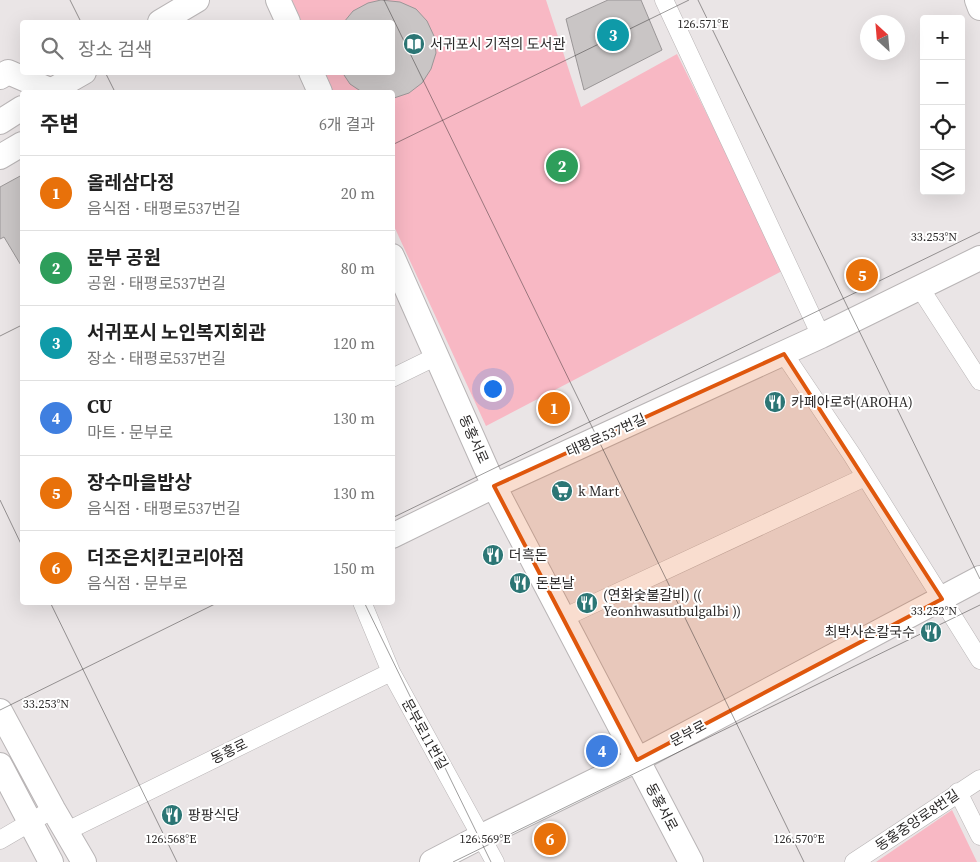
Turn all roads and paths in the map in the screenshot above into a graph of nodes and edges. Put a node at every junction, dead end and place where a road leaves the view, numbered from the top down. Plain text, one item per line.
1 (197, 0) edge
2 (278, 0) edge
3 (664, 0) edge
4 (977, 0) edge
5 (980, 8) edge
6 (163, 20) edge
7 (287, 20) edge
8 (312, 75) edge
9 (0, 77) edge
10 (65, 87) edge
11 (319, 90) edge
12 (20, 109) edge
13 (0, 122) edge
14 (20, 145) edge
15 (0, 157) edge
16 (980, 258) edge
17 (395, 263) edge
18 (920, 288) junction
19 (822, 336) junction
20 (784, 354) junction
21 (437, 356) junction
22 (395, 377) edge
23 (980, 381) edge
24 (866, 478) junction
25 (494, 486) junction
26 (395, 535) edge
27 (980, 578) edge
28 (942, 599) junction
29 (363, 605) edge
30 (563, 618) junction
31 (980, 660) edge
32 (391, 672) junction
33 (0, 711) edge
34 (637, 760) junction
35 (0, 765) edge
36 (980, 779) edge
37 (958, 792) junction
38 (53, 809) junction
39 (31, 822) junction
40 (67, 831) junction
41 (482, 836) junction
42 (980, 836) edge
43 (0, 840) edge
44 (51, 862) edge
45 (84, 862) edge
46 (432, 862) edge
47 (496, 862) edge
48 (690, 862) edge
49 (854, 862) edge

1 - 6 street
2 - 7 street
3 - 19 street
4 - 5 street
8 - 11 street
9 - 10 street
12 - 13 street
14 - 15 street
16 - 18 street, 태평로537번길
17 - 21 street, 동홍서로
18 - 19 street, 태평로537번길
18 - 23 street
19 - 20 street, 태평로537번길
20 - 24 street
20 - 25 street, 태평로537번길
21 - 22 street
21 - 25 street, 동홍서로
24 - 28 street
24 - 30 street
25 - 26 street, 태평로537번길
25 - 30 street, 동홍서로
27 - 28 street, 문부로
28 - 31 street
28 - 34 street, 문부로
29 - 32 street, 문부로11번길
30 - 34 street, 동홍서로
32 - 40 street, 동홍로
32 - 41 street, 문부로11번길
33 - 38 street
34 - 41 street, 문부로
34 - 48 street, 동홍서로
35 - 39 street
36 - 37 street, 동홍중앙로8번길
37 - 42 street
37 - 49 street, 동홍중앙로8번길
38 - 39 street
38 - 40 street
39 - 43 street
39 - 44 street
40 - 45 street
41 - 46 street, 문부로
41 - 47 street, 문부로11번길

